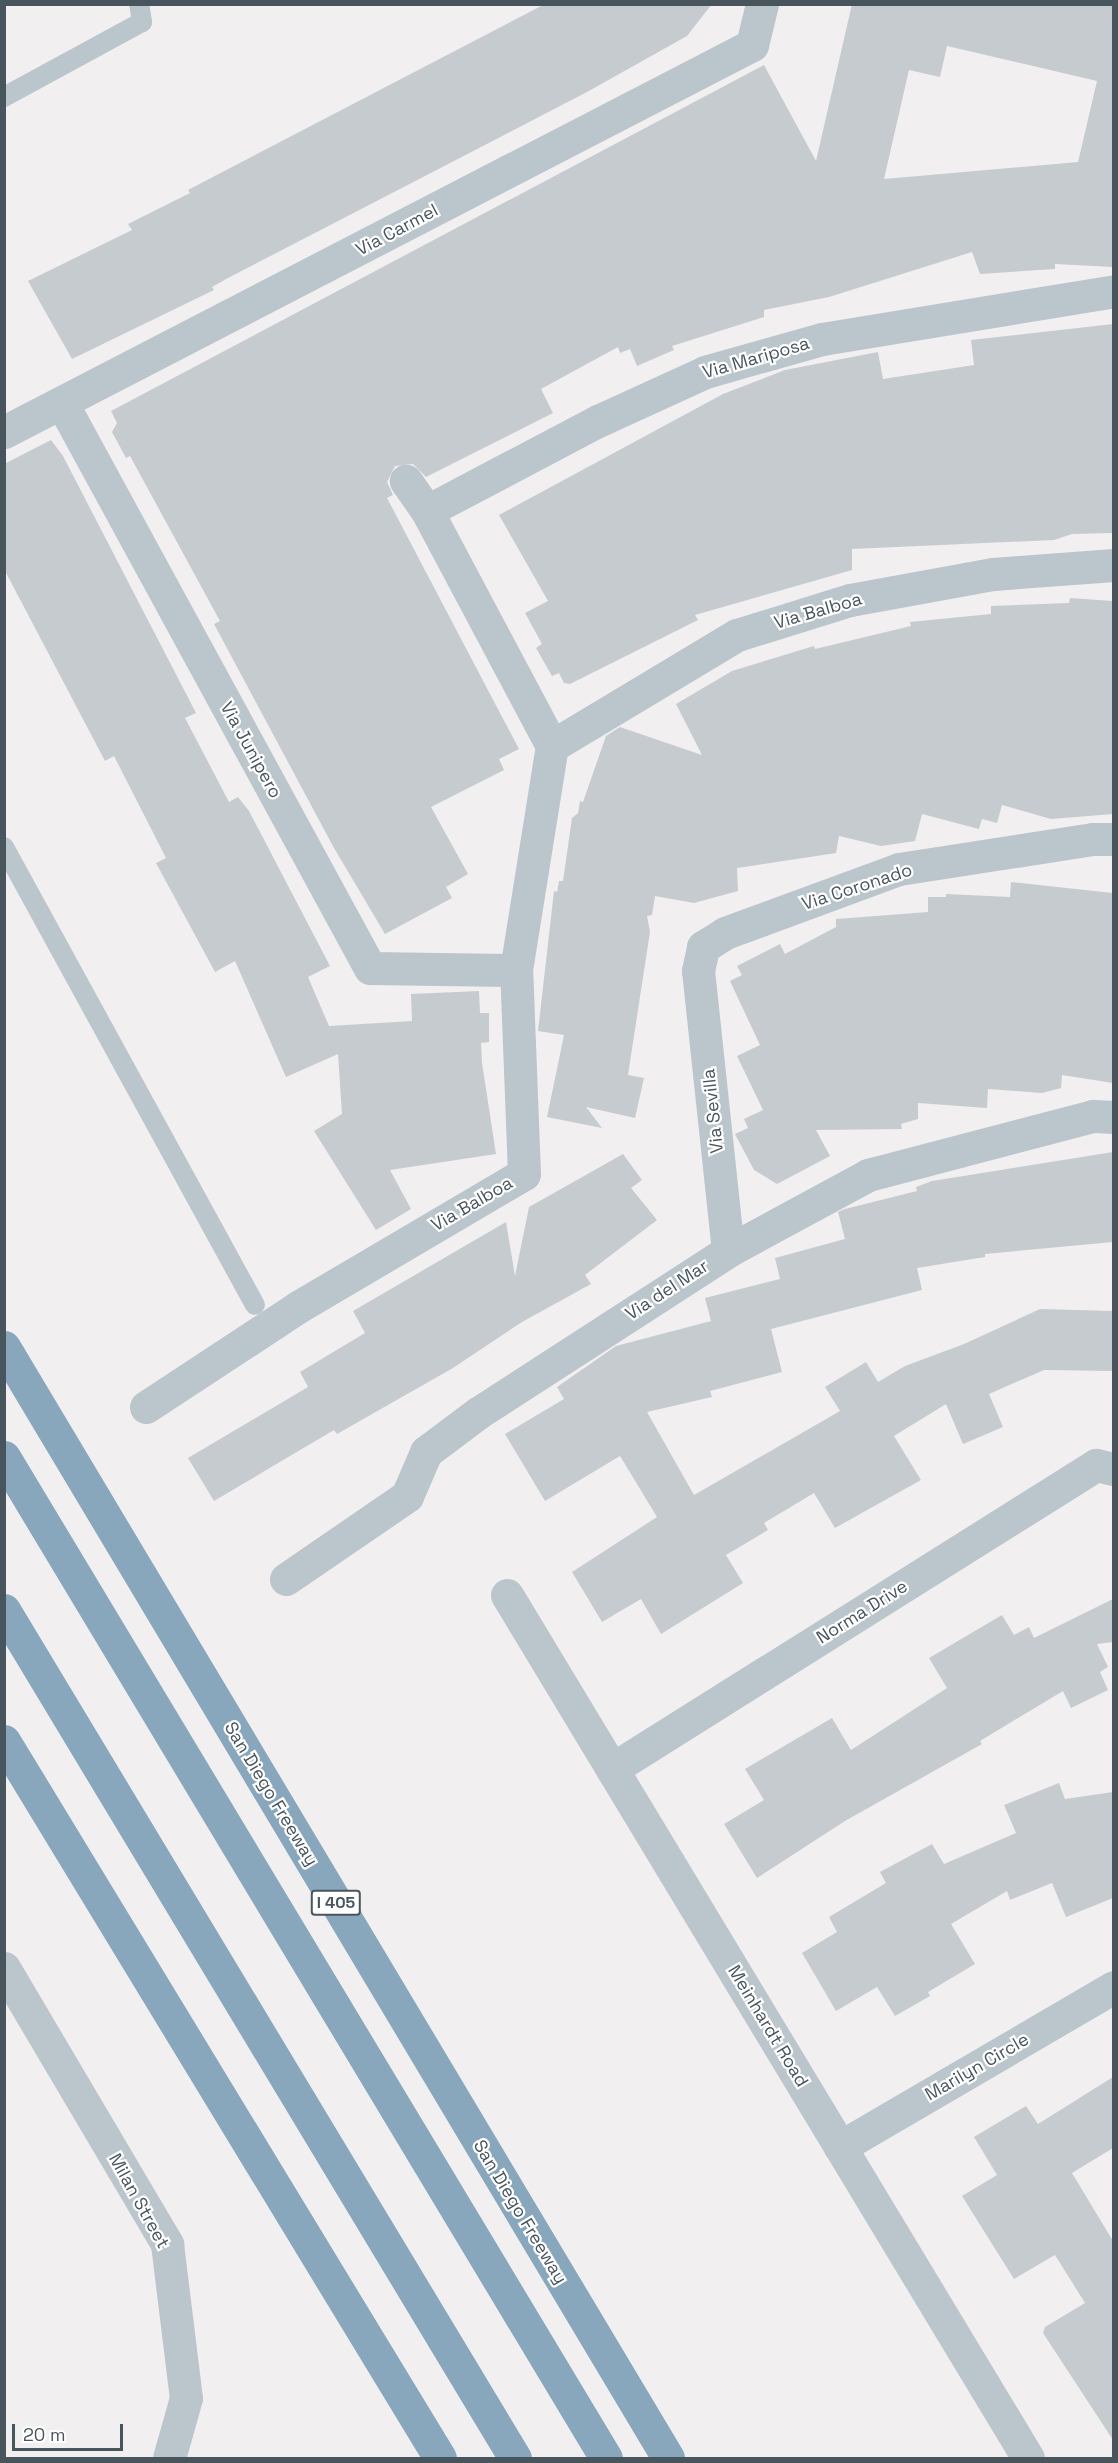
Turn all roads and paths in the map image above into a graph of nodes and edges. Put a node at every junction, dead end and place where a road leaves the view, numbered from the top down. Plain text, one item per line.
1 (139, 4) edge
2 (762, 4) edge
3 (4, 97) edge
4 (1113, 291) edge
5 (63, 405) junction
6 (4, 432) edge
7 (406, 482) dead end
8 (427, 511) junction
9 (1113, 565) edge
10 (552, 746) junction
11 (1113, 839) edge
12 (4, 847) edge
13 (516, 970) junction
14 (698, 971) joint
15 (1113, 1117) edge
16 (728, 1251) junction
17 (255, 1305) dead end
18 (4, 1347) edge
19 (146, 1407) dead end
20 (4, 1456) edge
21 (1113, 1469) edge
22 (286, 1579) dead end
23 (507, 1595) dead end
24 (4, 1610) edge
25 (4, 1741) edge
26 (612, 1769) junction
27 (4, 1968) edge
28 (1113, 1987) edge
29 (840, 2147) junction
30 (169, 2458) edge
31 (440, 2458) edge
32 (515, 2458) edge
33 (606, 2458) edge
34 (668, 2458) edge
35 (1028, 2458) edge

1 - 3 lane
2 - 5 street, Via Carmel
4 - 8 street, Via Mariposa
5 - 6 street, Via Carmel
5 - 13 street, Via Junipero
7 - 8 street
8 - 10 street
9 - 10 street, Via Balboa
10 - 13 street, Via Balboa
11 - 14 street, Via Coronado
12 - 17 lane
13 - 19 street, Via Balboa
14 - 16 street, Via Sevilla
15 - 16 street, Via del Mar
16 - 22 street, Via del Mar
18 - 34 highway, San Diego Freeway / I 405
20 - 33 highway
21 - 26 street, Norma Drive
23 - 26 street, Meinhardt Road
24 - 32 highway
25 - 31 highway
26 - 29 street, Meinhardt Road
27 - 30 street, Milan Street
28 - 29 street, Marilyn Circle
29 - 35 street, Meinhardt Road

